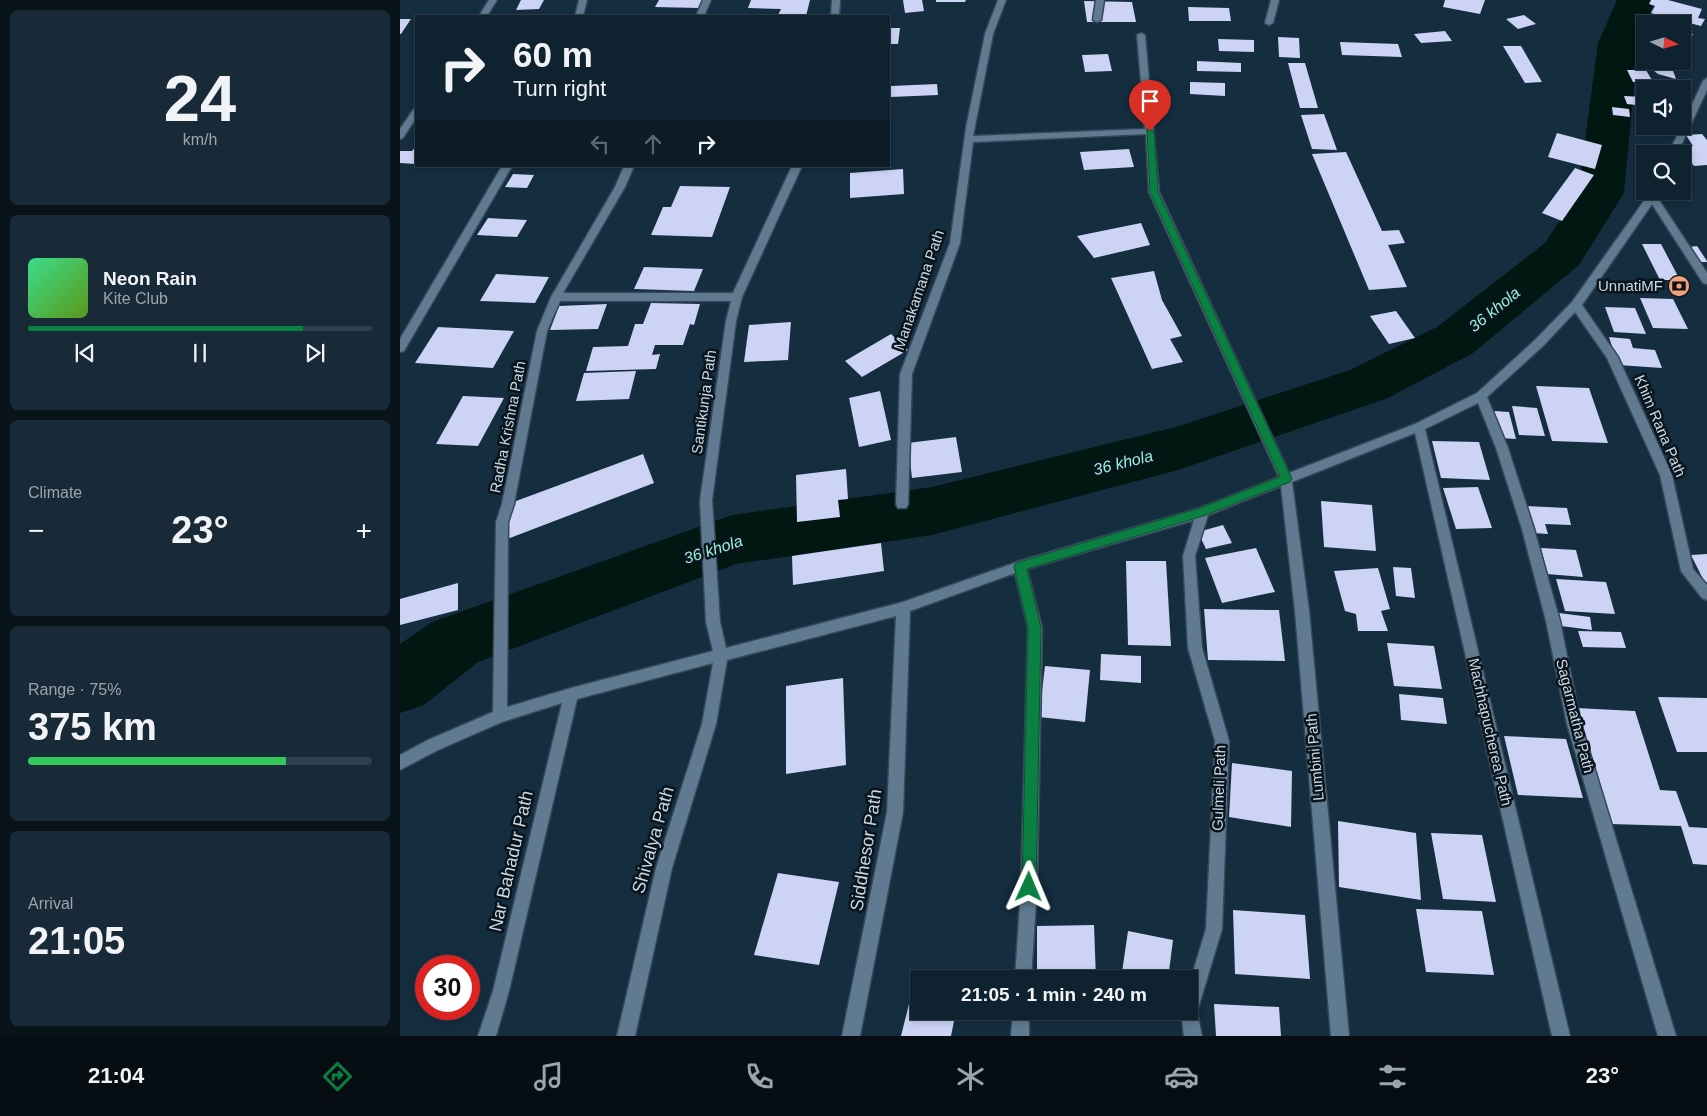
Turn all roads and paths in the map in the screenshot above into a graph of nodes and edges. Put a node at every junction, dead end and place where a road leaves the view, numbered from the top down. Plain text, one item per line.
1 (493, 0) edge
2 (583, 0) edge
3 (707, 0) edge
4 (836, 0) edge
5 (1002, 0) edge
6 (1100, 0) edge
7 (1275, 0) edge
8 (484, 15) edge
9 (579, 15) edge
10 (700, 15) edge
11 (835, 15) edge
12 (1098, 20) dead end
13 (1269, 23) dead end
14 (1141, 35) dead end
15 (1705, 87) edge
16 (415, 114) edge
17 (1150, 131) junction
18 (400, 136) edge
19 (969, 139) junction
20 (1676, 145) edge
21 (506, 167) edge
22 (629, 167) edge
23 (797, 167) edge
24 (1650, 200) edge
25 (1658, 200) edge
26 (1707, 281) edge
27 (556, 297) junction
28 (737, 297) junction
29 (1576, 305) junction
30 (400, 348) edge
31 (1480, 396) junction
32 (1419, 427) junction
33 (1286, 479) junction
34 (902, 504) dead end
35 (1203, 512) junction
36 (1020, 566) junction
37 (1707, 594) edge
38 (903, 608) junction
39 (721, 655) junction
40 (571, 694) junction
41 (500, 716) junction
42 (400, 763) edge
43 (1024, 970) edge
44 (1021, 1020) edge
45 (488, 1036) edge
46 (626, 1036) edge
47 (851, 1036) edge
48 (1020, 1036) edge
49 (1193, 1036) edge
50 (1340, 1036) edge
51 (1561, 1036) edge
52 (1667, 1036) edge

1 - 8 street
2 - 9 street
3 - 10 street
4 - 11 street
5 - 19 street, Manakamana Path
6 - 12 street
7 - 13 street
14 - 17 street, Lumbini Path
15 - 20 street
16 - 18 street
17 - 19 street
17 - 33 street, Lumbini Path
19 - 34 street, Manakamana Path
21 - 30 street
22 - 27 street, Radha Krishna Path
23 - 28 street, Santikunja Path
24 - 29 street
25 - 26 street
27 - 28 street
27 - 41 street, Radha Krishna Path
28 - 39 street, Santikunja Path
29 - 31 street
29 - 37 street, Khim Rana Path
31 - 32 street
31 - 52 street, Sagarmatha Path
32 - 33 street
32 - 51 street, Machhapucherea Path
33 - 35 street
33 - 50 street, Lumbini Path
35 - 36 street
35 - 49 street, Gulmeli Path
36 - 38 street
36 - 43 street
38 - 39 street
38 - 47 street, Siddhesor Path
39 - 40 street
39 - 46 street, Shivalya Path
40 - 41 street
40 - 45 street, Nar Bahadur Path
41 - 42 street
44 - 48 street

